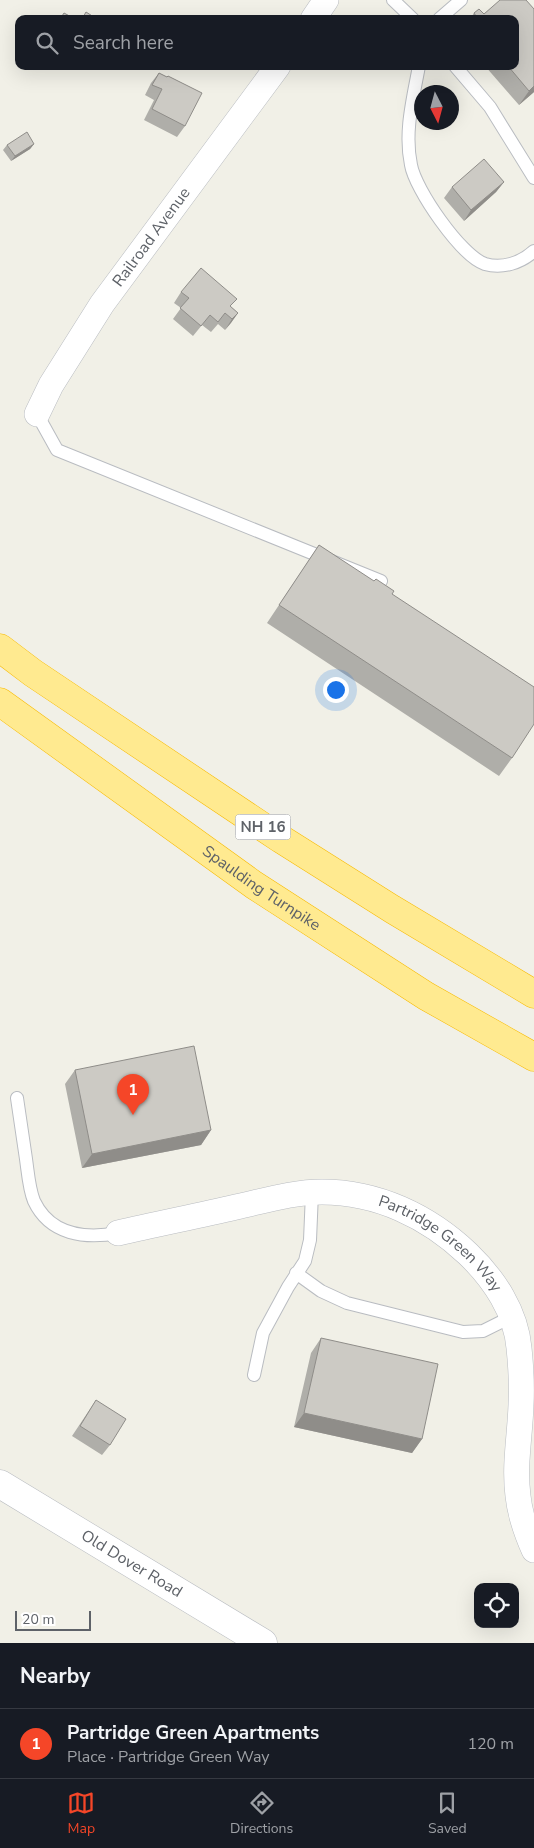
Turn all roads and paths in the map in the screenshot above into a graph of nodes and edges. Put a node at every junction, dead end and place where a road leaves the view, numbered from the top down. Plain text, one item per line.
1 (326, 0) edge
2 (393, 0) edge
3 (461, 0) edge
4 (316, 15) edge
5 (409, 15) edge
6 (444, 15) edge
7 (275, 70) edge
8 (418, 70) edge
9 (459, 70) edge
10 (534, 178) edge
11 (534, 251) edge
12 (37, 414) joint
13 (382, 581) edge
14 (0, 648) edge
15 (0, 702) edge
16 (534, 994) edge
17 (534, 1057) edge
18 (17, 1098) dead end
19 (312, 1193) junction
20 (118, 1233) joint
21 (296, 1273) junction
22 (512, 1317) junction
23 (254, 1375) dead end
24 (0, 1484) edge
25 (528, 1511) edge
26 (534, 1550) edge
27 (263, 1643) edge

1 - 4 street
2 - 5 lane
3 - 6 lane
7 - 12 street, Railroad Avenue
8 - 11 lane
9 - 10 lane
12 - 13 lane
14 - 16 highway, NH 16
15 - 17 highway, Spaulding Turnpike
18 - 20 lane
19 - 20 street, Partridge Green Way
19 - 21 lane
19 - 22 street, Partridge Green Way
21 - 22 lane
21 - 23 lane
22 - 25 street, Partridge Green Way
24 - 27 street, Old Dover Road
25 - 26 street, Partridge Green Way

